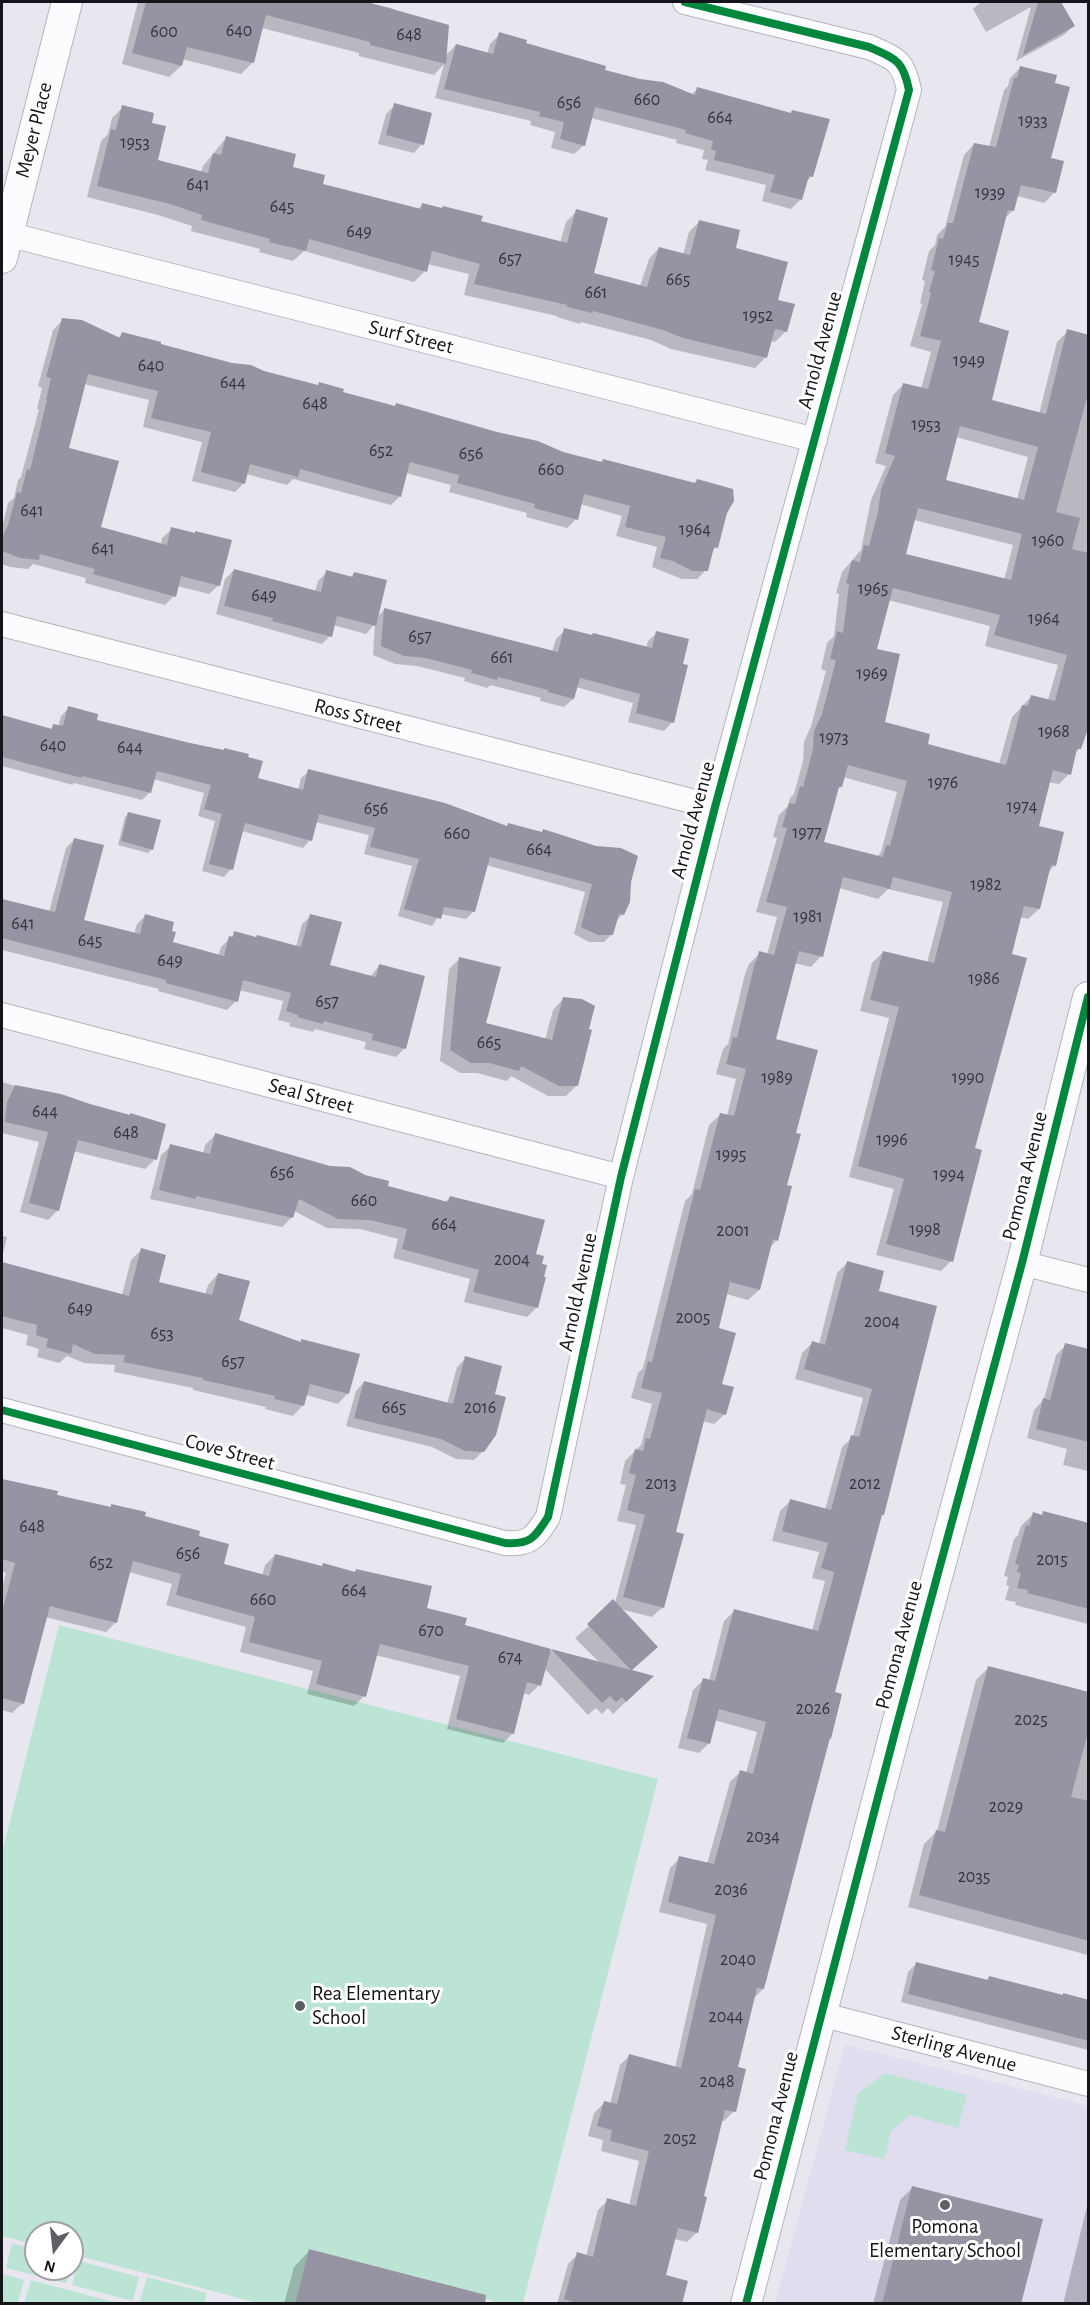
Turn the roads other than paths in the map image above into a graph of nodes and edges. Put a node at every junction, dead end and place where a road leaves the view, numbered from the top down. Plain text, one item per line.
1 (67, 2) edge
2 (685, 2) edge
3 (4, 246) edge
4 (815, 440) junction
5 (2, 624) edge
6 (715, 807) junction
7 (1089, 997) edge
8 (2, 1014) edge
9 (621, 1177) junction
10 (1022, 1263) junction
11 (1089, 1280) edge
12 (2, 1410) edge
13 (450, 1528) joint
14 (820, 2013) junction
15 (1089, 2084) edge
16 (746, 2304) edge

1 - 3 street, Meyer Place
2 - 4 street, Arnold Avenue
3 - 4 street, Surf Street
4 - 6 street, Arnold Avenue
5 - 6 street, Ross Street
6 - 9 street, Arnold Avenue
7 - 10 street, Pomona Avenue
8 - 9 street, Seal Street
9 - 13 street, Arnold Avenue
10 - 11 street
10 - 14 street, Pomona Avenue
12 - 13 street, Cove Street
14 - 15 street, Sterling Avenue
14 - 16 street, Pomona Avenue

